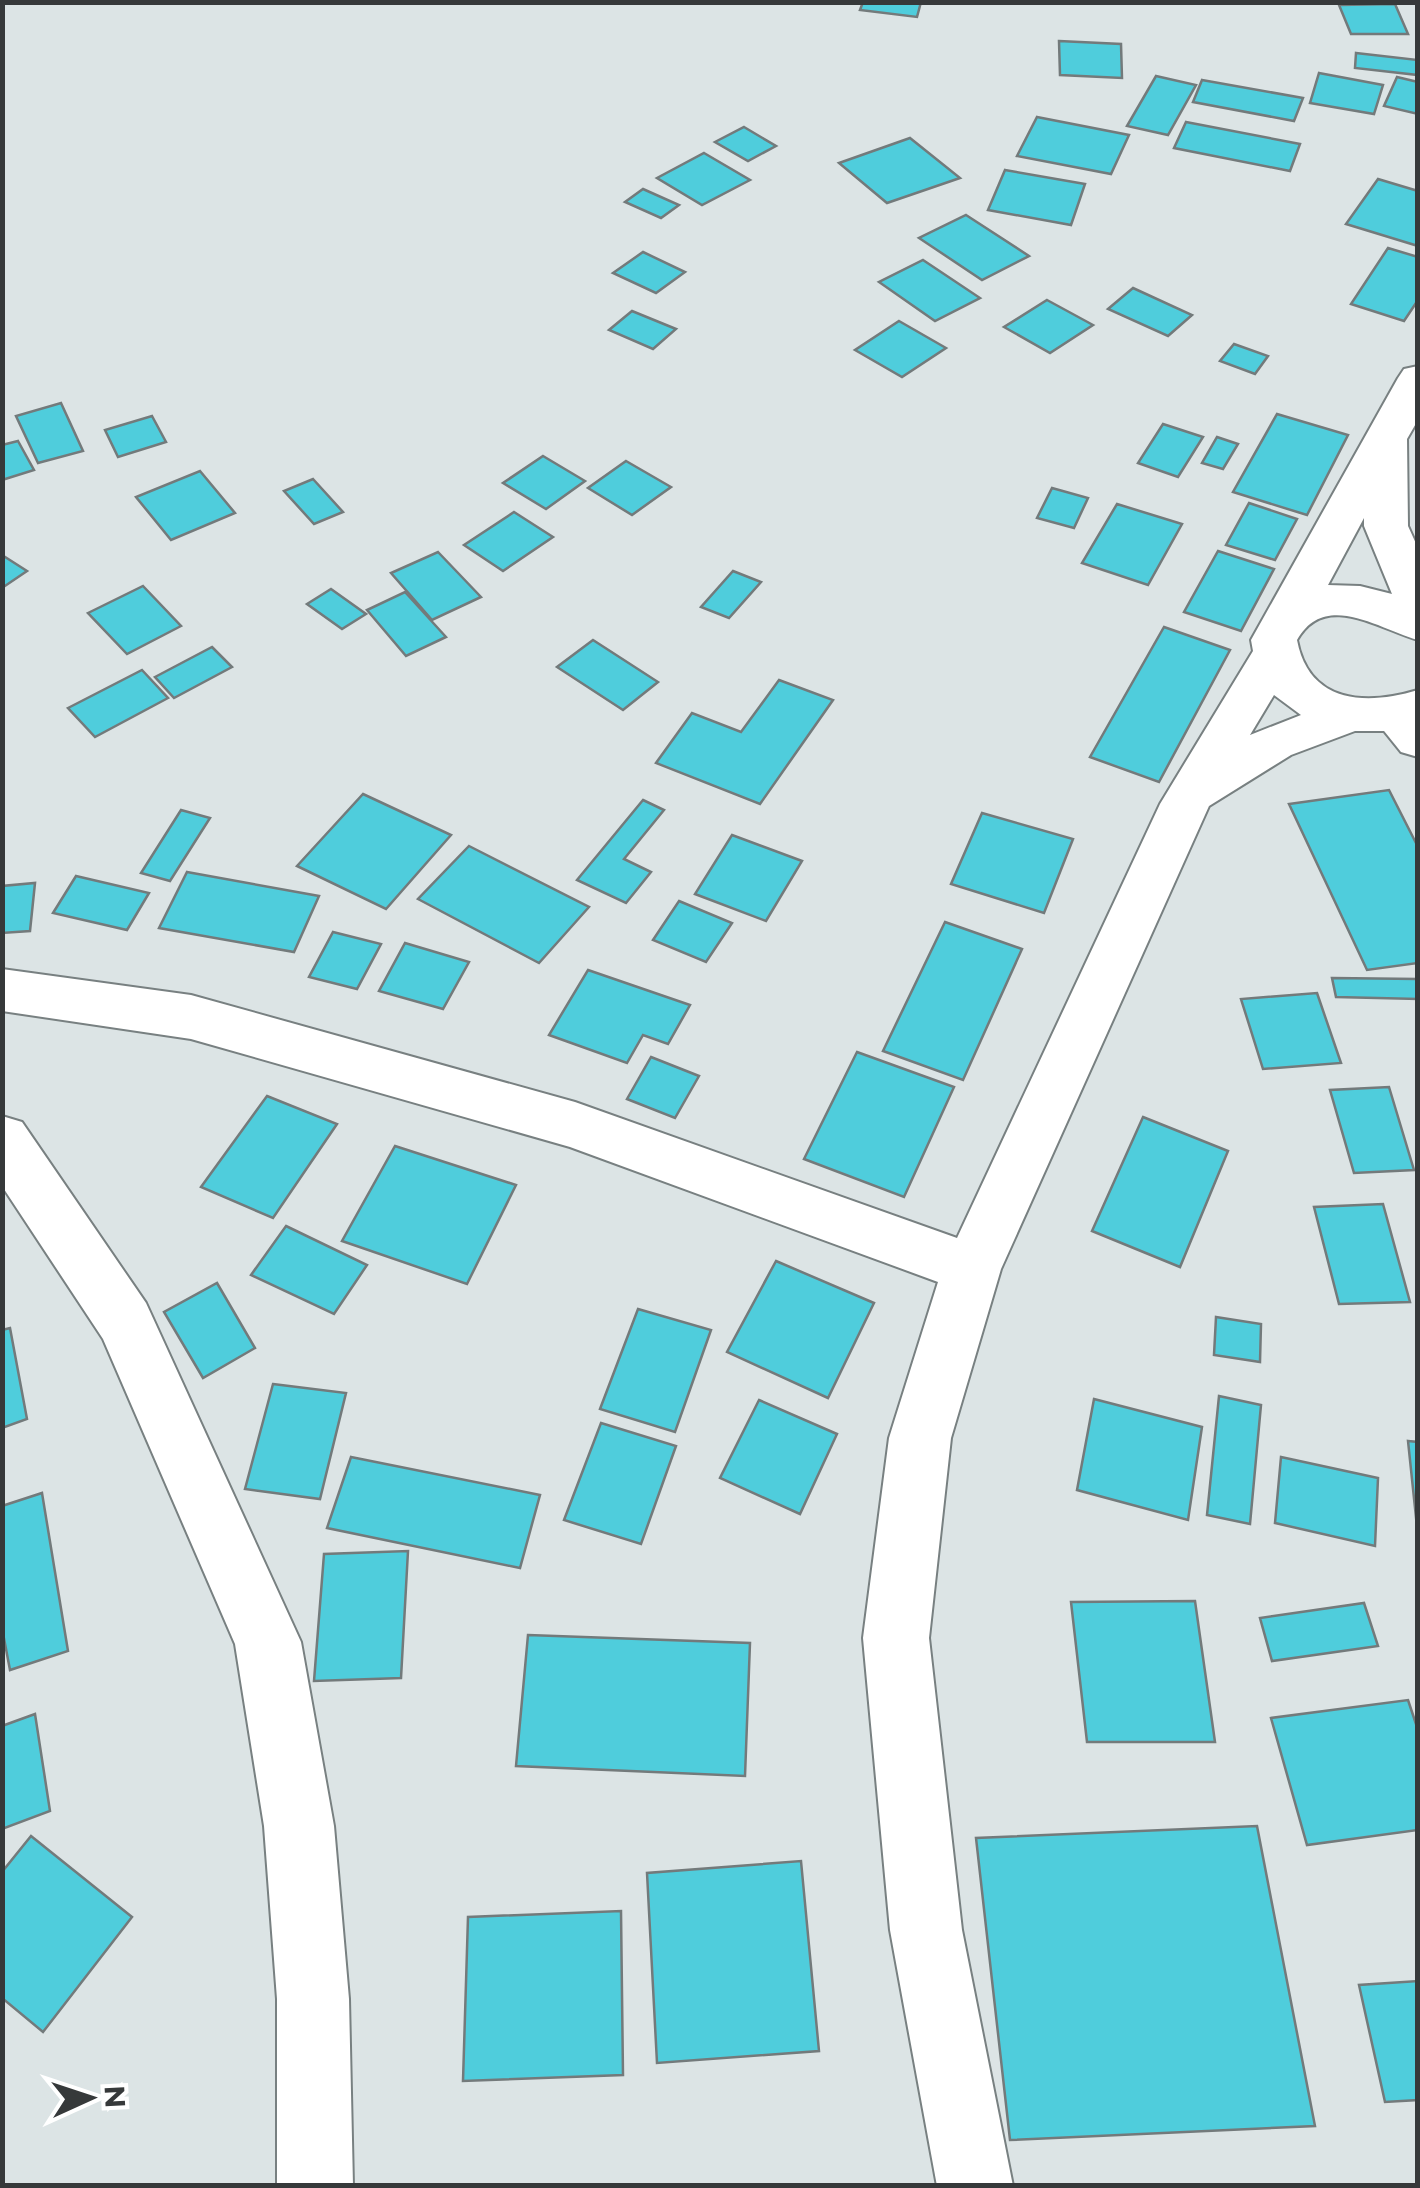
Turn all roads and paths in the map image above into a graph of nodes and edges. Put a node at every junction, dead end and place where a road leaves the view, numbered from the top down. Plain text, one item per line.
1 (1418, 378) edge
2 (1388, 442) junction
3 (1418, 602) edge
4 (1418, 624) edge
5 (1282, 635) junction
6 (1395, 720) edge
7 (1185, 804) junction
8 (2, 990) edge
9 (2, 1139) edge
10 (972, 1269) junction
11 (314, 2186) edge
12 (975, 2186) edge

1 - 2 street
2 - 3 street
2 - 5 street
4 - 5 street
5 - 6 street
5 - 7 street
6 - 7 street
7 - 10 street
8 - 10 street
9 - 11 street
10 - 12 street

